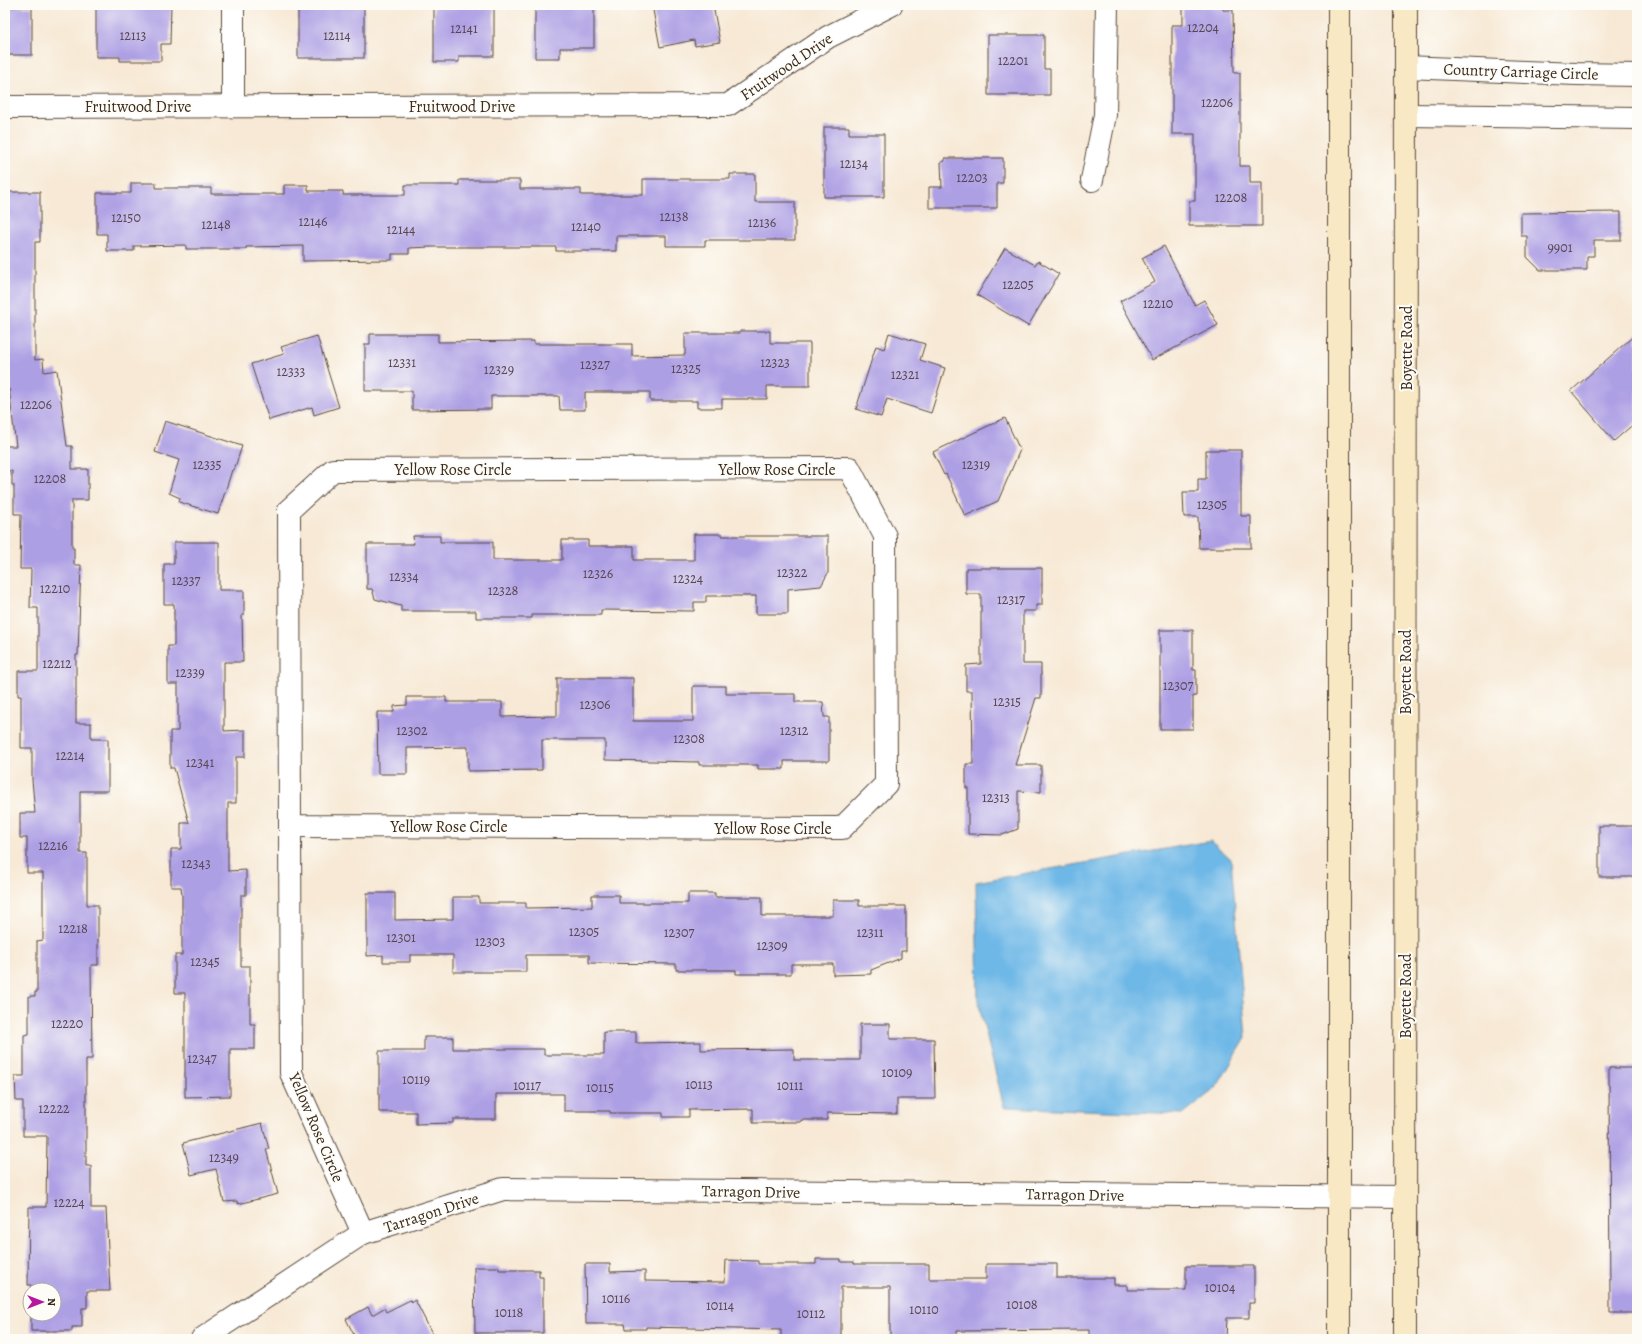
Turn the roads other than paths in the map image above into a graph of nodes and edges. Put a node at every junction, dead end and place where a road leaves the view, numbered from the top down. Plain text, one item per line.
1 (233, 5) edge
2 (891, 5) edge
3 (1107, 5) edge
4 (1339, 5) edge
5 (1406, 5) edge
6 (1406, 67) junction
7 (1637, 75) edge
8 (233, 106) junction
9 (5, 107) edge
10 (1406, 115) junction
11 (1637, 118) edge
12 (1092, 180) dead end
13 (290, 826) junction
14 (1339, 1197) junction
15 (1405, 1197) junction
16 (363, 1233) junction
17 (202, 1339) edge
18 (1339, 1339) edge
19 (1405, 1339) edge

1 - 8 street
2 - 8 street, Fruitwood Drive
3 - 12 street
4 - 14 main road
5 - 6 main road, Boyette Road
6 - 7 street, Country Carriage Circle
6 - 10 main road, Boyette Road
8 - 9 street, Fruitwood Drive
10 - 11 street
10 - 15 main road, Boyette Road
13 - 13 street, Yellow Rose Circle
13 - 16 street, Yellow Rose Circle
14 - 15 street, Tarragon Drive
14 - 16 street, Tarragon Drive
14 - 18 main road
15 - 19 main road, Boyette Road
16 - 17 street, Tarragon Drive

